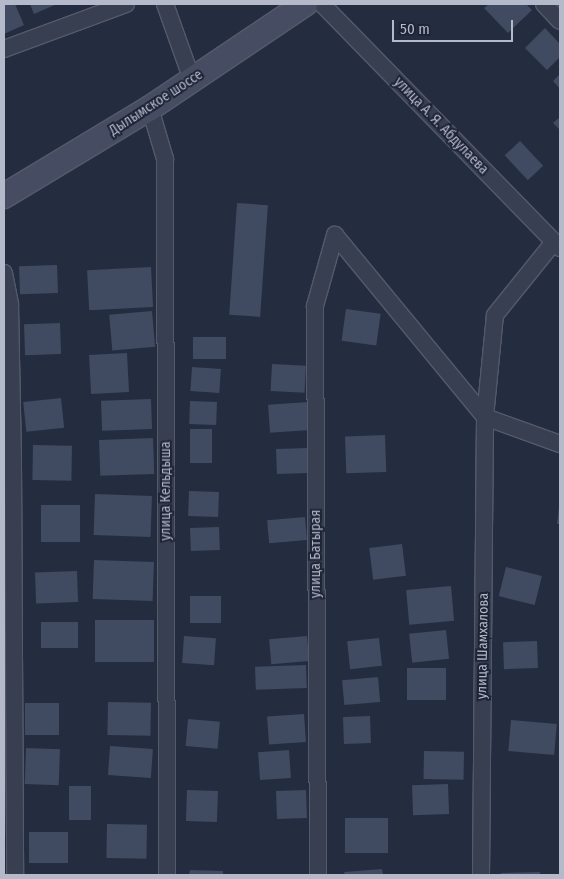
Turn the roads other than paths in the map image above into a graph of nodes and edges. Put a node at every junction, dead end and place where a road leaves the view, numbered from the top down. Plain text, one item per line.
1 (126, 4) edge
2 (165, 4) edge
3 (305, 4) edge
4 (322, 4) edge
5 (544, 4) edge
6 (560, 21) edge
7 (4, 49) edge
8 (192, 80) junction
9 (150, 108) junction
10 (4, 196) edge
11 (557, 245) edge
12 (4, 274) edge
13 (485, 417) junction
14 (560, 444) edge
15 (15, 875) edge
16 (166, 875) edge
17 (318, 875) edge
18 (480, 875) edge

1 - 7 street
2 - 8 street
3 - 8 main road, Дылымское шоссе
4 - 11 street, улица А. Я. Абдулаева
5 - 6 street
8 - 9 main road, Дылымское шоссе
9 - 10 main road, Дылымское шоссе
9 - 16 street, улица Кельдыша
11 - 13 street, улица Шамхалова
12 - 15 street
13 - 14 street
13 - 17 street, улица Батырая
13 - 18 street, улица Шамхалова

